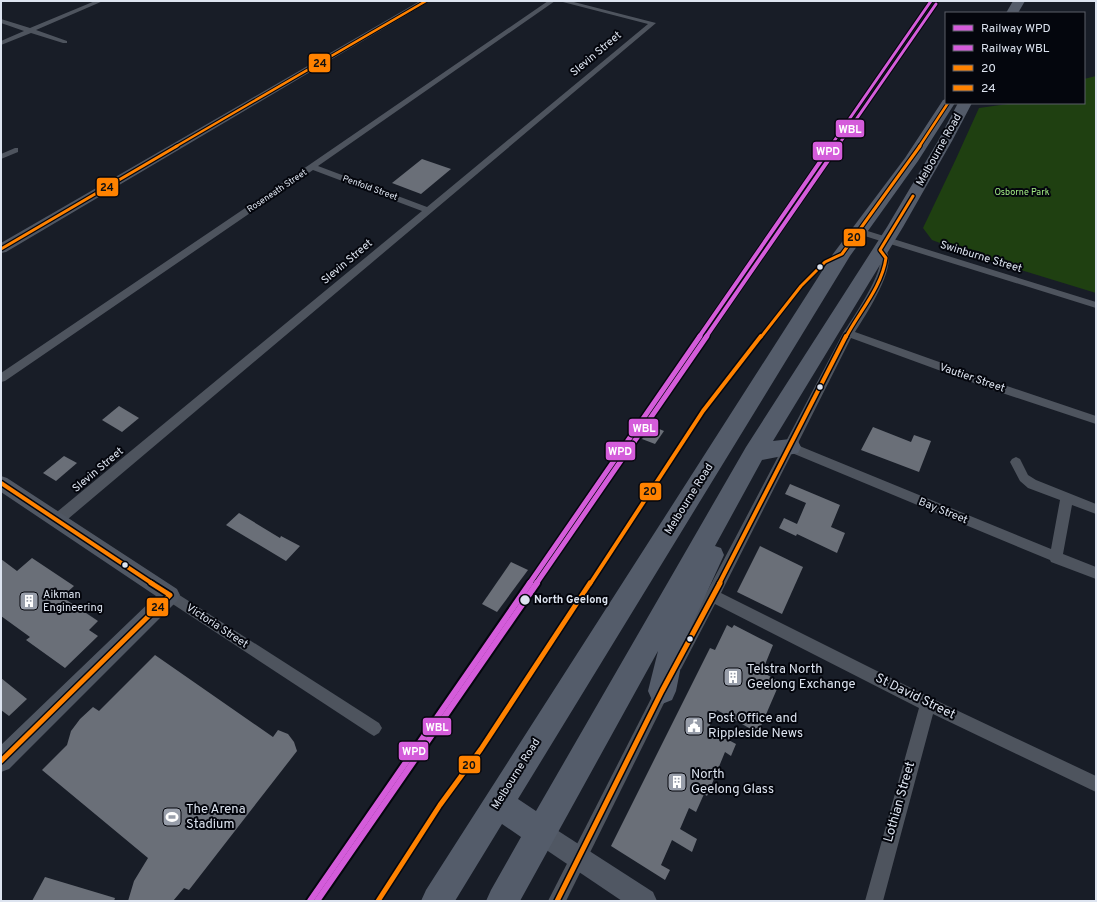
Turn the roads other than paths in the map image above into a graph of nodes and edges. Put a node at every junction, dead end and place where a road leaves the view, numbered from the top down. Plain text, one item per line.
1 (100, 1) edge
2 (426, 1) edge
3 (552, 1) edge
4 (562, 1) edge
5 (1019, 1) edge
6 (1013, 12) edge
7 (1, 21) edge
8 (30, 31) junction
9 (65, 42) dead end
10 (1, 43) edge
11 (947, 104) edge
12 (964, 104) edge
13 (15, 150) dead end
14 (1, 157) edge
15 (312, 167) junction
16 (428, 210) junction
17 (858, 231) junction
18 (883, 245) junction
19 (1, 249) edge
20 (1096, 305) edge
21 (848, 333) junction
22 (1, 378) edge
23 (1096, 420) edge
24 (768, 430) junction
25 (790, 447) junction
26 (1016, 462) dead end
27 (749, 463) junction
28 (1, 483) edge
29 (1067, 498) junction
30 (1096, 509) edge
31 (681, 512) junction
32 (57, 520) junction
33 (1056, 558) junction
34 (1096, 573) edge
35 (170, 595) junction
36 (713, 596) junction
37 (662, 691) junction
38 (928, 704) junction
39 (374, 728) dead end
40 (1, 761) edge
41 (1096, 784) edge
42 (498, 803) junction
43 (540, 833) junction
44 (578, 858) junction
45 (437, 901) edge
46 (502, 901) edge
47 (557, 901) edge
48 (644, 901) edge
49 (874, 901) edge

1 - 8 street
2 - 19 street
3 - 15 street, Roseneath Street
4 - 16 street, Slevin Street
5 - 6 highway
7 - 8 street
8 - 9 street
8 - 10 street
11 - 17 highway, Melbourne Road
12 - 18 highway, Melbourne Road
13 - 14 street
15 - 16 street, Penfold Street
15 - 22 street, Roseneath Street
16 - 32 street, Slevin Street
17 - 18 street, Swinburne Street
17 - 31 highway, Melbourne Road
18 - 20 street, Swinburne Street
18 - 21 street
18 - 24 highway, Melbourne Road
21 - 23 street, Vautier Street
21 - 25 street
24 - 27 highway, Melbourne Road
24 - 31 highway
25 - 27 highway
25 - 33 street, Bay Street
25 - 36 street
26 - 29 street
27 - 37 highway
27 - 43 highway, Melbourne Road
28 - 32 street, Victoria Street
29 - 30 street
29 - 33 street
31 - 42 highway, Melbourne Road
32 - 35 street, Victoria Street
33 - 34 street, Bay Street
35 - 39 street, Victoria Street
35 - 40 street
36 - 37 street
36 - 38 street, St David Street
37 - 44 street
38 - 41 street, St David Street
38 - 49 street, Lothian Street
42 - 43 highway
42 - 45 highway, Melbourne Road
43 - 44 street
43 - 46 highway, Melbourne Road
44 - 47 street
44 - 48 street

